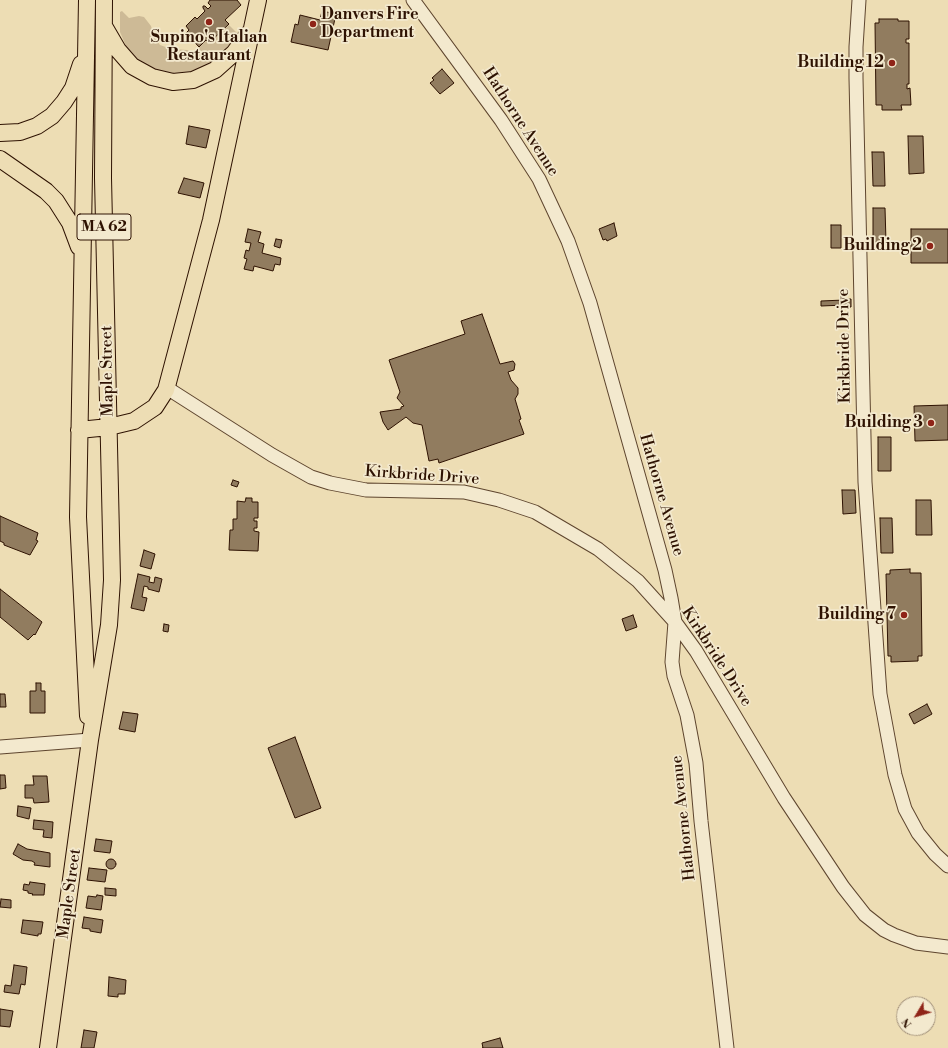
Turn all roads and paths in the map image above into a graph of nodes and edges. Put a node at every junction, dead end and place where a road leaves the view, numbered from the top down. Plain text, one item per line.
1 (87, 0) edge
2 (104, 0) edge
3 (258, 0) edge
4 (414, 0) edge
5 (859, 0) edge
6 (254, 19) junction
7 (104, 26) junction
8 (86, 31) junction
9 (0, 134) edge
10 (0, 159) edge
11 (83, 266) junction
12 (167, 388) junction
13 (109, 427) junction
14 (79, 430) junction
15 (675, 622) junction
16 (90, 740) junction
17 (0, 747) edge
18 (948, 866) edge
19 (948, 947) edge
20 (48, 1048) edge
21 (727, 1048) edge

1 - 8 main road, Maple Street / MA 62
2 - 7 main road, Maple Street / MA 62
3 - 6 main road
4 - 15 street, Hathorne Avenue
5 - 18 street, Kirkbride Drive
6 - 7 main road
6 - 12 main road
7 - 13 main road, Maple Street / MA 62
8 - 9 main road
8 - 11 main road, Maple Street / MA 62
10 - 11 main road
11 - 14 main road, Maple Street / MA 62
12 - 13 main road
12 - 15 street, Kirkbride Drive
13 - 14 main road
13 - 16 main road, Maple Street / MA 62
14 - 16 main road, Maple Street / MA 62
15 - 19 street, Kirkbride Drive
15 - 21 street, Hathorne Avenue
16 - 17 street
16 - 20 main road, Maple Street / MA 62

